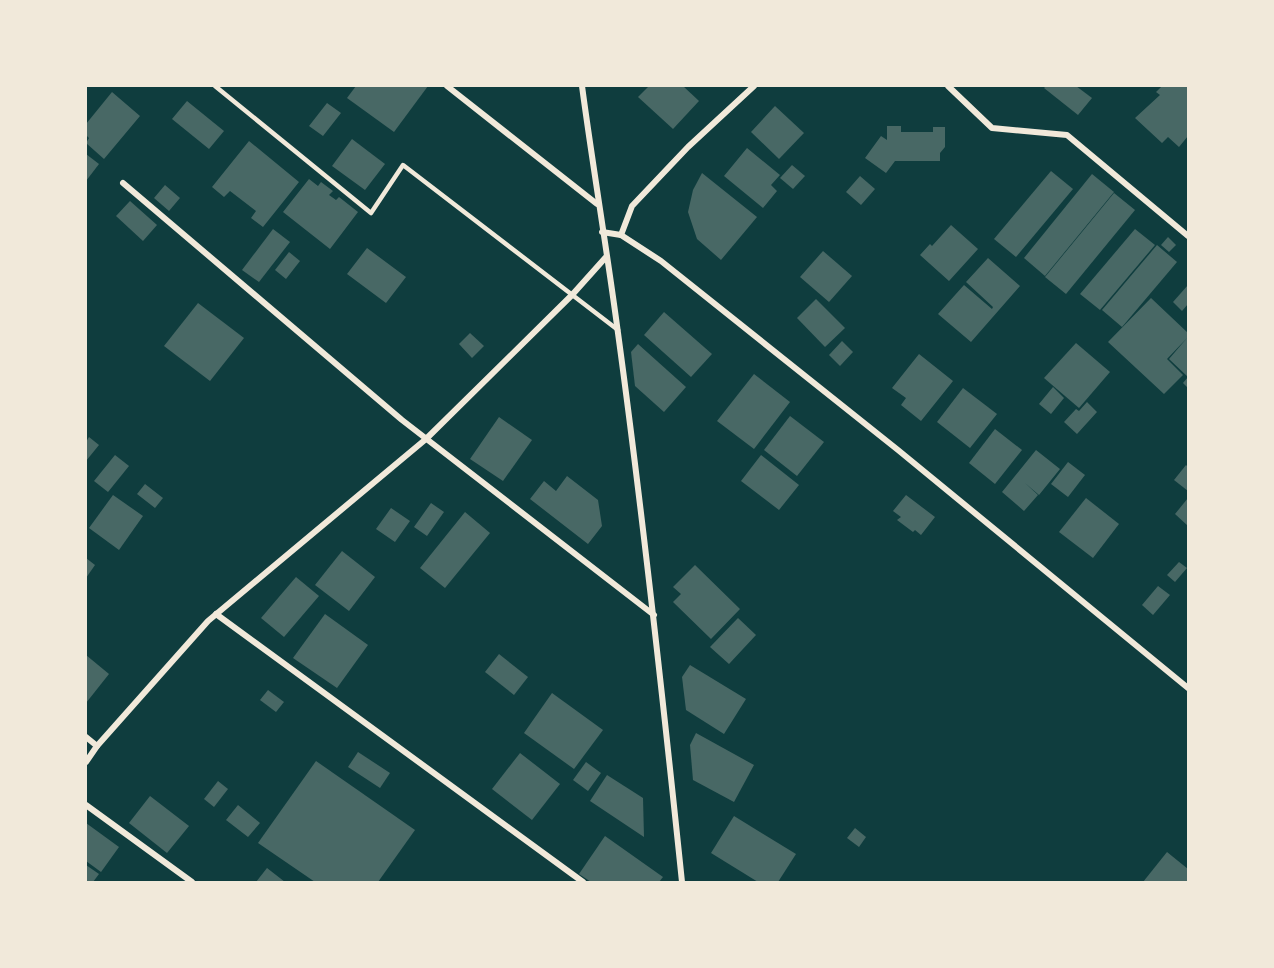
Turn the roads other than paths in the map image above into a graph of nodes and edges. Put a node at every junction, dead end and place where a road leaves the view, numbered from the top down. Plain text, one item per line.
1 (215, 86) edge
2 (447, 86) edge
3 (582, 86) edge
4 (754, 86) edge
5 (948, 86) edge
6 (123, 183) dead end
7 (597, 204) junction
8 (602, 232) junction
9 (621, 235) junction
10 (1188, 236) edge
11 (606, 257) junction
12 (572, 295) junction
13 (618, 330) junction
14 (426, 439) junction
15 (216, 614) junction
16 (654, 615) junction
17 (1188, 688) edge
18 (86, 738) edge
19 (97, 746) junction
20 (86, 762) edge
21 (86, 805) edge
22 (192, 882) edge
23 (583, 882) edge
24 (682, 882) edge

1 - 12 lane
2 - 7 street
3 - 7 street
4 - 9 street
5 - 10 street
6 - 14 street
7 - 8 street
8 - 9 street
8 - 11 street
9 - 17 street
11 - 12 street
11 - 13 street
12 - 13 lane
12 - 14 street
13 - 16 street
14 - 15 street
14 - 16 street
15 - 19 street
15 - 23 street
16 - 24 street
18 - 19 street
19 - 20 street
21 - 22 street

